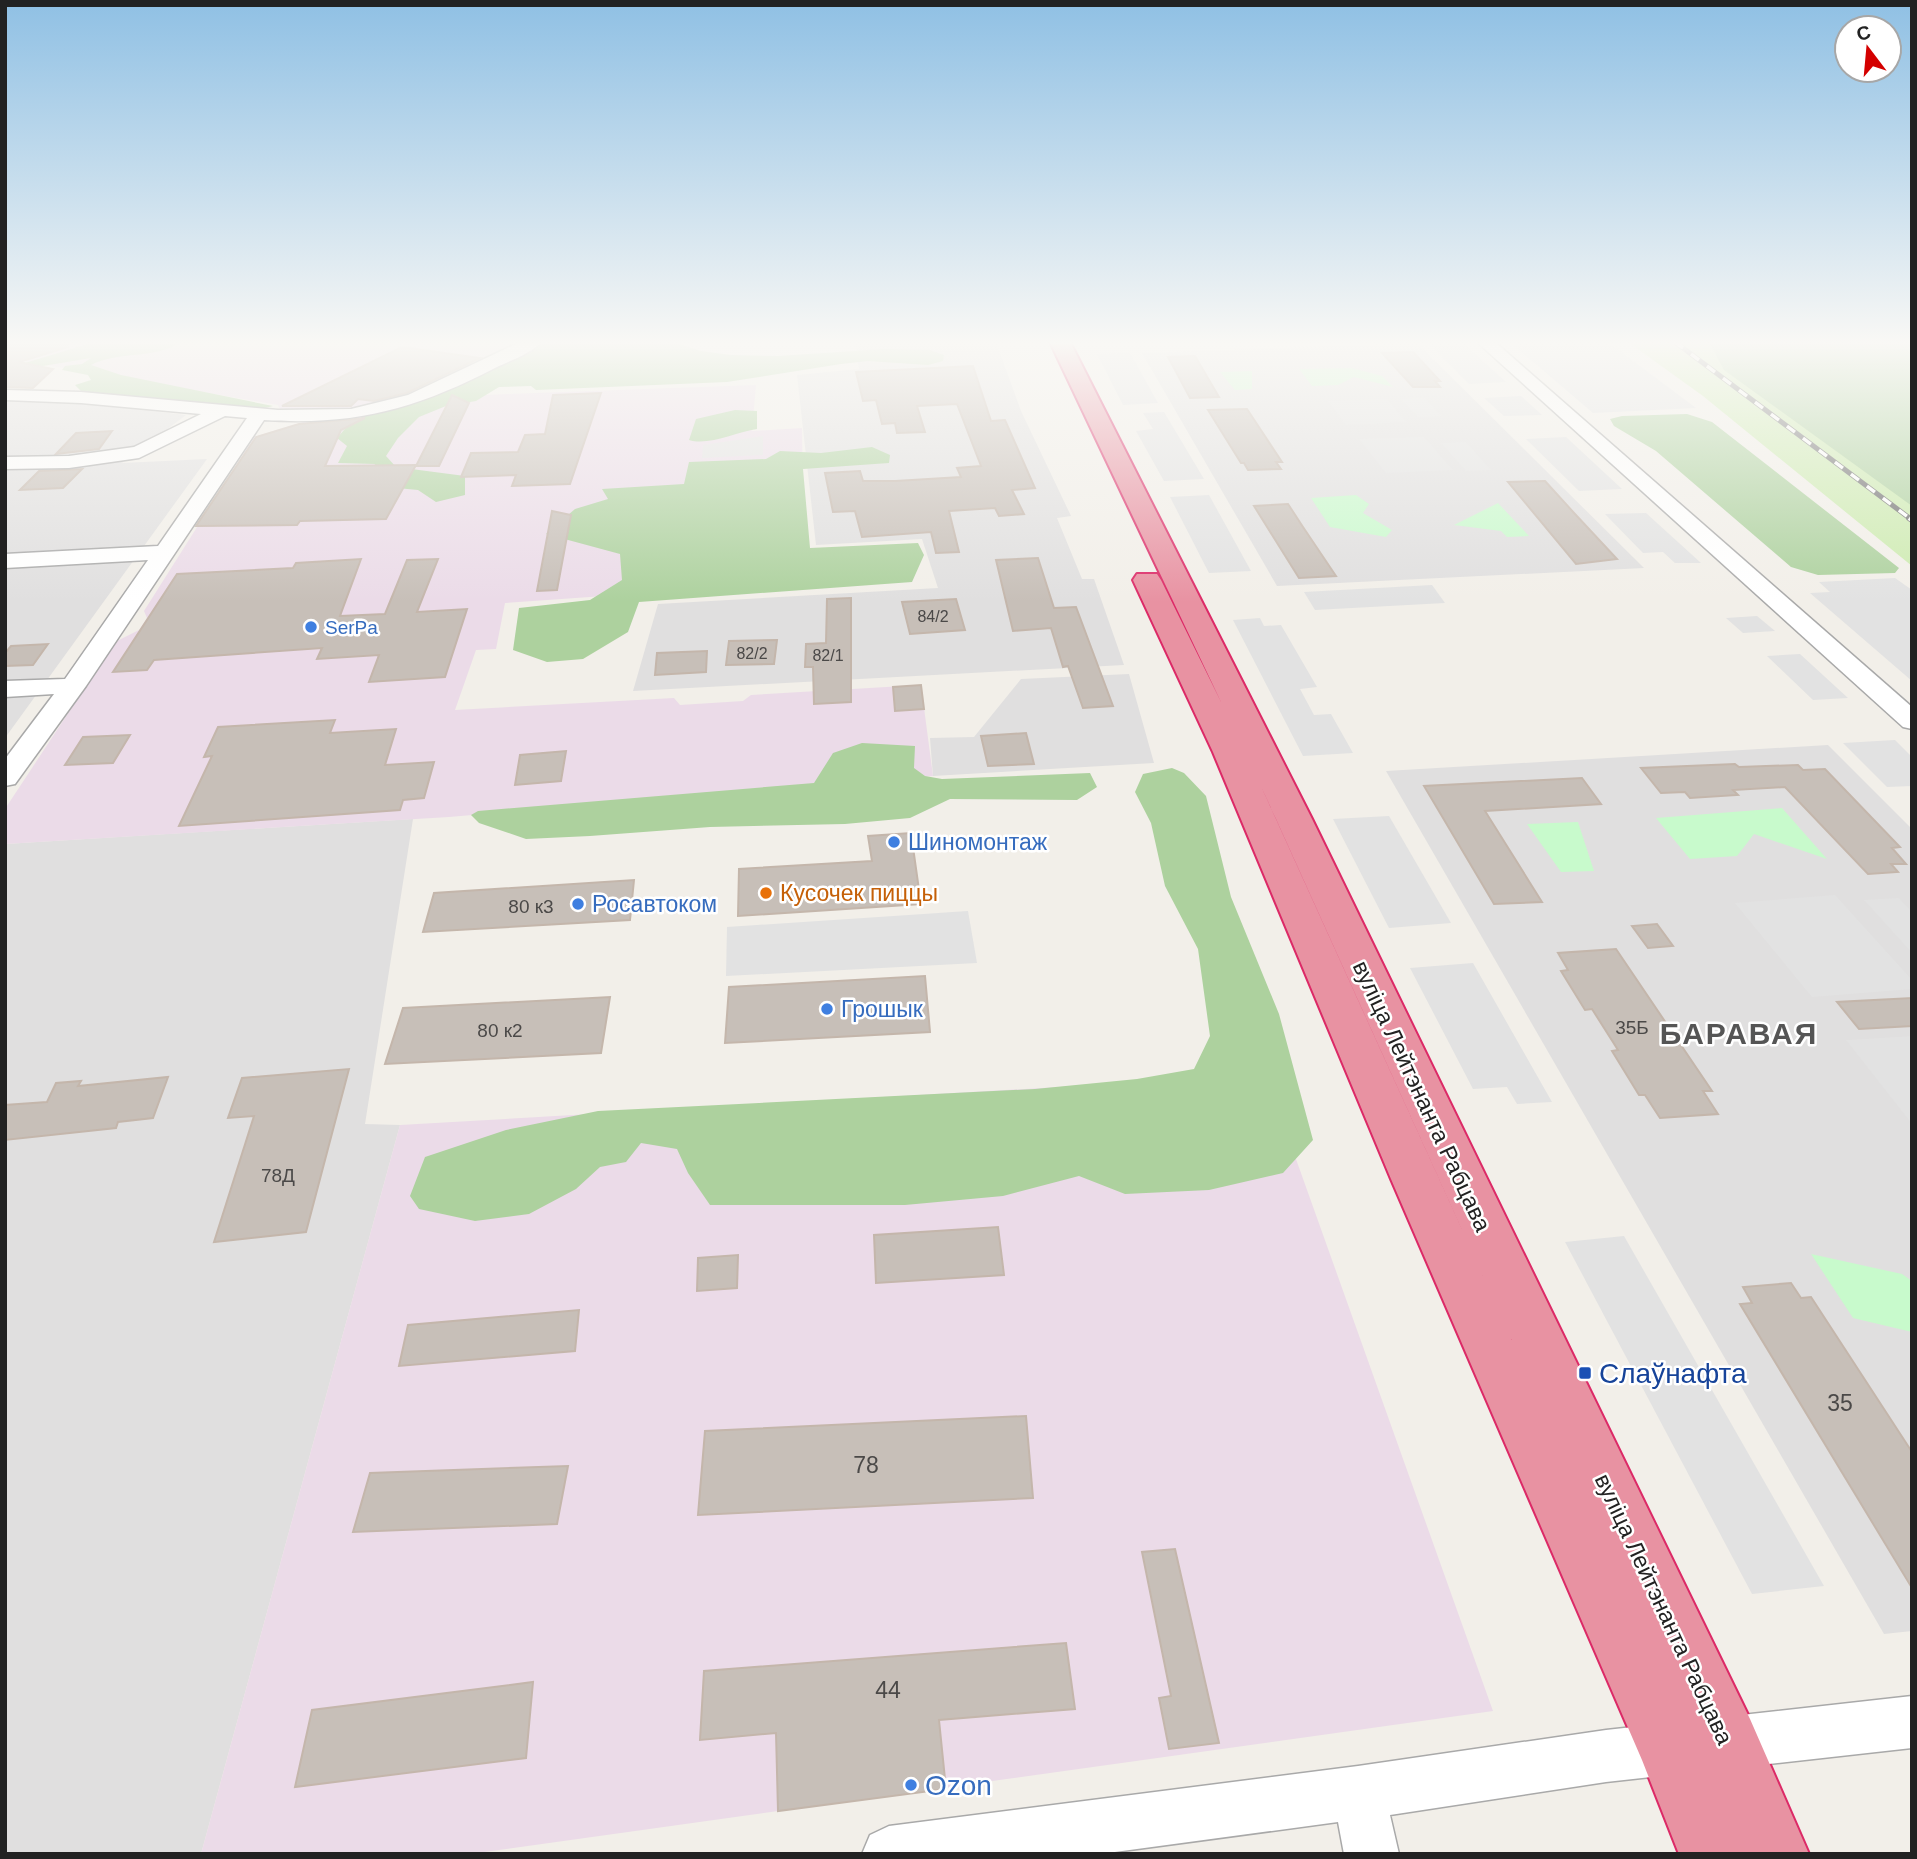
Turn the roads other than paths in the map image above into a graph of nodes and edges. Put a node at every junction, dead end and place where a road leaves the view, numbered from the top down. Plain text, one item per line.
1 (185, 429) edge
2 (249, 429) edge
3 (1079, 429) edge
4 (1099, 429) edge
5 (1583, 429) edge
6 (5, 463) edge
7 (1123, 526) dead end
8 (165, 552) junction
9 (1138, 559) dead end
10 (5, 561) edge
11 (73, 686) junction
12 (5, 689) edge
13 (1912, 721) edge
14 (5, 778) edge
15 (1261, 787) junction
16 (1912, 1722) edge
17 (1699, 1746) junction
18 (1358, 1793) junction
19 (889, 1854) edge
20 (1372, 1854) edge
21 (1713, 1854) edge
22 (1775, 1854) edge

1 - 6 street
2 - 8 street
3 - 7 highway
4 - 15 highway, вуліца Лейтэнанта Рабцава
5 - 13 street
8 - 10 street
8 - 11 street
9 - 15 highway, вуліца Лейтэнанта Рабцава
11 - 12 street
11 - 14 street
15 - 17 highway, вуліца Лейтэнанта Рабцава
16 - 17 street
17 - 18 street
17 - 21 highway, вуліца Лейтэнанта Рабцава
17 - 22 highway, вуліца Лейтэнанта Рабцава
18 - 19 street
18 - 20 street

